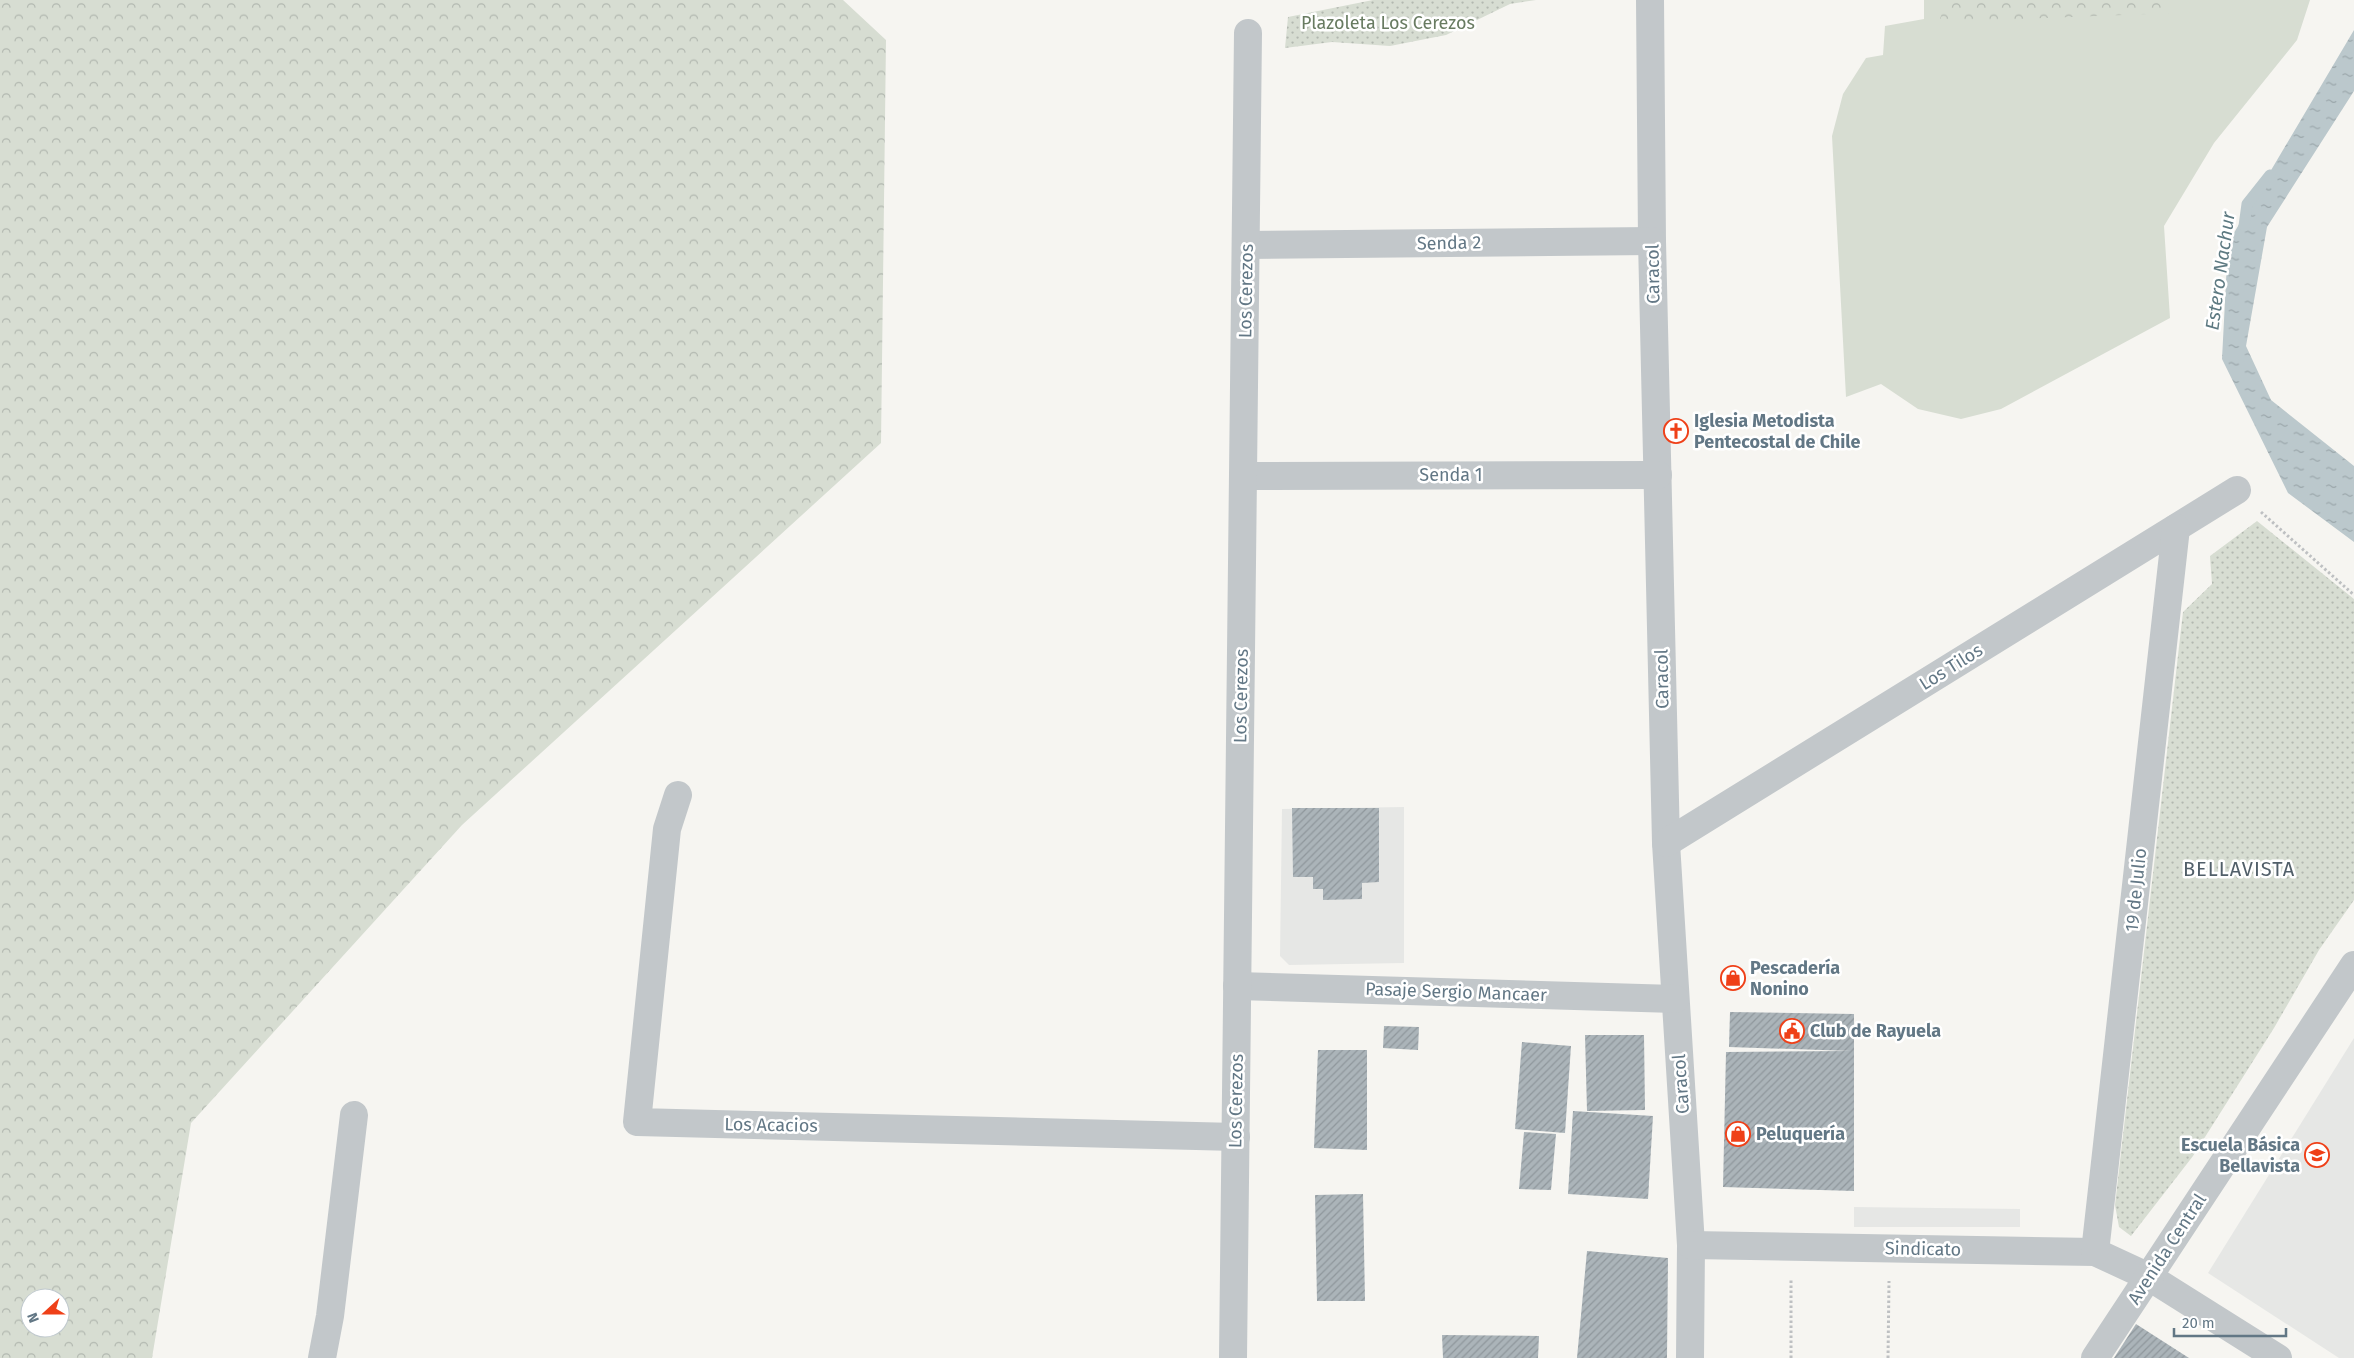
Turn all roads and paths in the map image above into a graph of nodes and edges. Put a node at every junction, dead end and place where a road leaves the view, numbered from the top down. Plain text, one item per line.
1 (1650, 0) edge
2 (1248, 33) dead end
3 (1652, 241) junction
4 (1246, 245) junction
5 (1658, 475) junction
6 (1244, 476) junction
7 (2237, 490) joint
8 (2176, 528) junction
9 (2354, 595) edge
10 (678, 795) dead end
11 (1666, 844) junction
12 (2354, 965) edge
13 (1237, 986) junction
14 (1676, 999) junction
15 (354, 1115) dead end
16 (1236, 1136) junction
17 (1691, 1245) junction
18 (1889, 1248) junction
19 (2095, 1252) junction
20 (2149, 1277) junction
21 (1791, 1280) dead end
22 (322, 1358) edge
23 (1233, 1358) edge
24 (1690, 1358) edge
25 (1791, 1358) edge
26 (1888, 1358) edge
27 (2094, 1358) edge
28 (2278, 1358) edge

1 - 3 street, Caracol
2 - 4 street, Los Cerezos
3 - 4 street, Senda 2
3 - 5 street, Caracol
4 - 6 street, Los Cerezos
5 - 6 street, Senda 1
5 - 11 street, Caracol
6 - 13 street, Los Cerezos
7 - 8 street, Los Tilos
7 - 9 path
8 - 11 street, Los Tilos
8 - 19 street, 19 de Julio
10 - 16 street, Los Acacios
11 - 14 street, Caracol
12 - 20 street, Avenida Central
13 - 14 street, Pasaje Sergio Mancaer
13 - 16 street, Los Cerezos
14 - 17 street, Caracol
15 - 22 street
16 - 23 street, Los Cerezos
17 - 18 street, Sindicato
17 - 24 street, Caracol
18 - 19 street, Sindicato
18 - 26 path
19 - 20 street, Sindicato
20 - 27 street, Avenida Central
20 - 28 street, Sindicato
21 - 25 path

